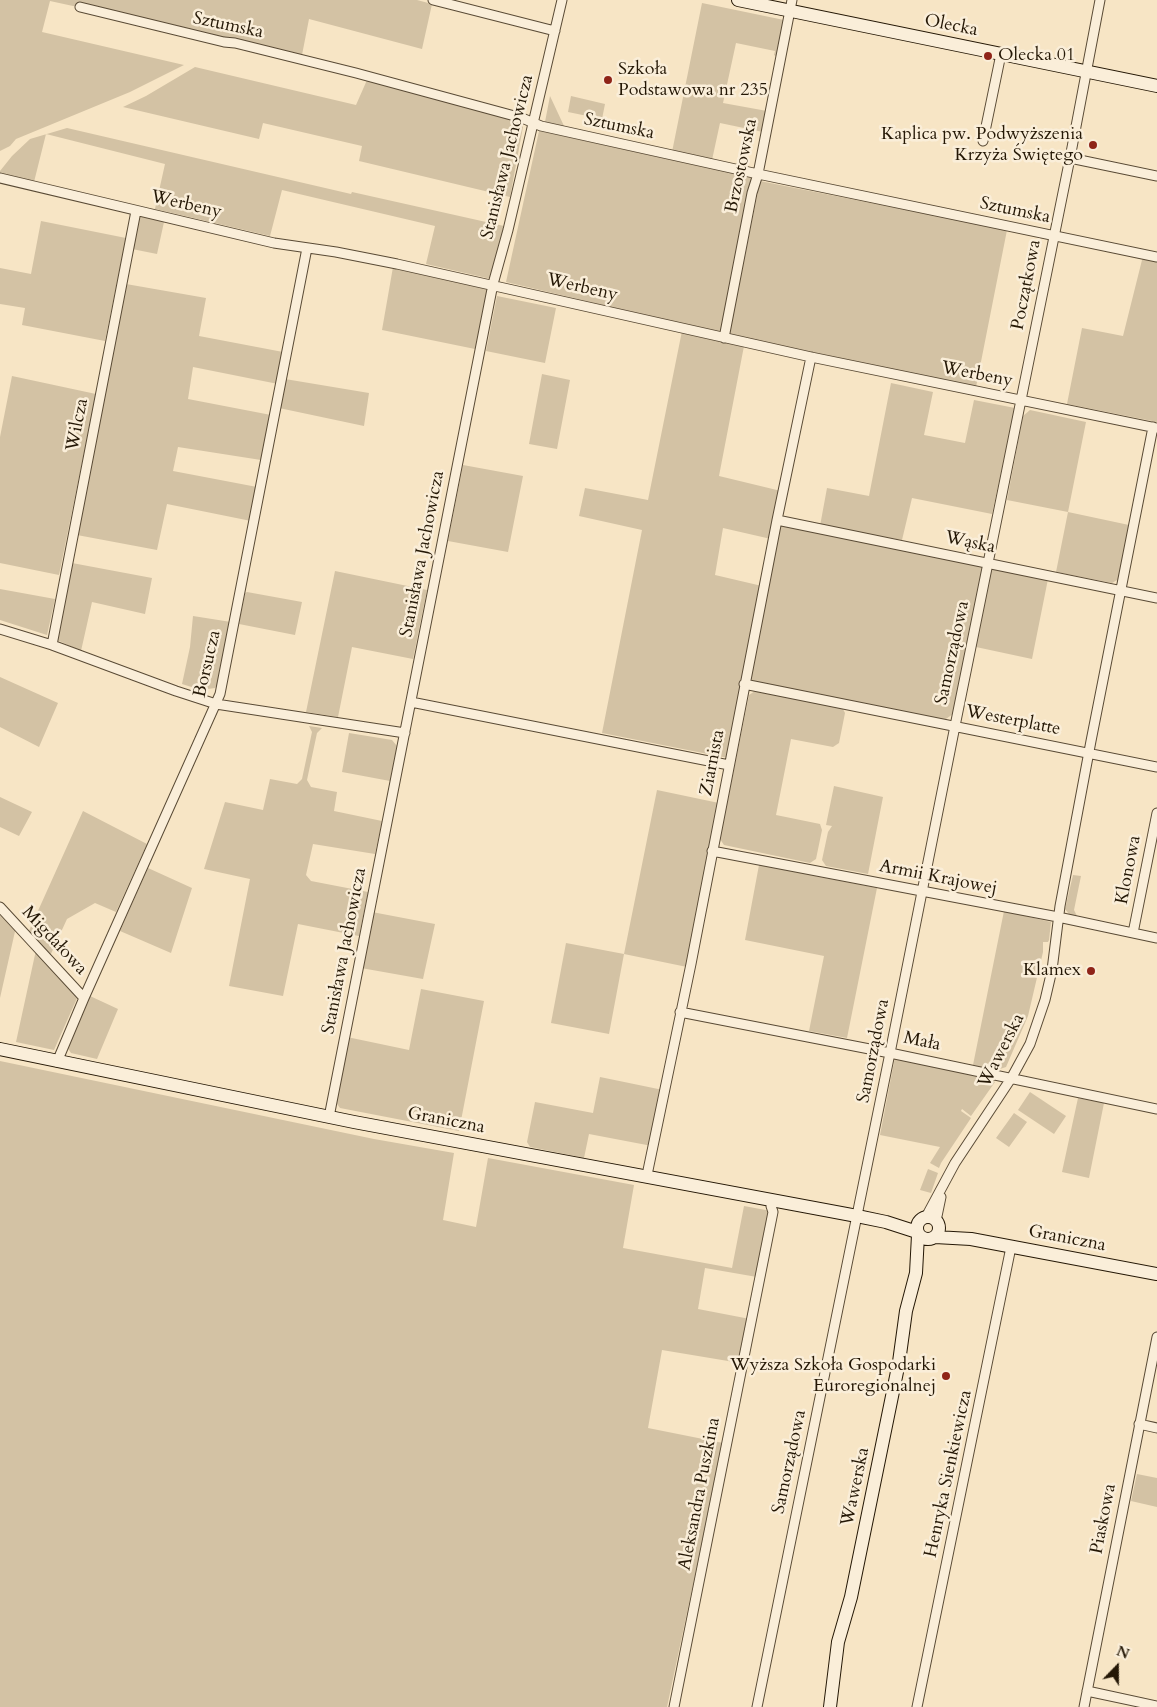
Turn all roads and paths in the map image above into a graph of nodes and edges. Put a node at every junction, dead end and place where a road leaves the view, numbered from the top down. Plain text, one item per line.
1 (433, 0) edge
2 (562, 0) edge
3 (738, 0) edge
4 (1100, 0) edge
5 (791, 5) edge
6 (80, 7) dead end
7 (555, 30) junction
8 (1001, 54) junction
9 (1086, 71) junction
10 (1157, 86) edge
11 (534, 124) junction
12 (984, 141) dead end
13 (1070, 158) junction
14 (758, 174) junction
15 (1157, 176) edge
16 (0, 178) edge
17 (136, 211) junction
18 (1054, 236) junction
19 (308, 248) junction
20 (1157, 257) edge
21 (493, 284) junction
22 (724, 338) junction
23 (812, 357) junction
24 (1021, 400) junction
25 (1155, 428) edge
26 (777, 520) junction
27 (988, 563) junction
28 (1122, 591) junction
29 (1157, 598) edge
30 (0, 629) edge
31 (52, 645) junction
32 (744, 684) junction
33 (411, 702) junction
34 (216, 704) junction
35 (955, 726) junction
36 (405, 733) junction
37 (1089, 753) junction
38 (729, 765) junction
39 (1157, 767) edge
40 (1157, 813) edge
41 (712, 851) junction
42 (922, 892) junction
43 (0, 906) edge
44 (1058, 918) junction
45 (1133, 933) junction
46 (1157, 938) edge
47 (84, 998) junction
48 (680, 1012) junction
49 (0, 1049) edge
50 (890, 1052) junction
51 (57, 1062) junction
52 (1012, 1077) junction
53 (1157, 1109) edge
54 (329, 1116) junction
55 (647, 1176) junction
56 (772, 1200) junction
57 (857, 1216) junction
58 (928, 1229) junction
59 (1011, 1247) junction
60 (1156, 1271) edge
61 (1157, 1337) edge
62 (1139, 1424) junction
63 (1157, 1428) edge
64 (1087, 1692) junction
65 (1157, 1706) edge
66 (674, 1707) edge
67 (757, 1707) edge
68 (830, 1707) edge
69 (917, 1707) edge
70 (1084, 1707) edge

1 - 7 street
2 - 7 street, Stanisława Jachowicza
3 - 5 street, Olecka
4 - 9 street, Początkowa
5 - 8 street, Olecka
5 - 14 street, Brzostowska
6 - 11 street, Sztumska
7 - 11 street, Stanisława Jachowicza
8 - 9 street, Olecka
8 - 12 street
9 - 10 street, Olecka
9 - 13 street, Początkowa
11 - 14 street, Sztumska
11 - 21 street, Stanisława Jachowicza
13 - 15 street
13 - 18 street, Początkowa
14 - 18 street, Sztumska
14 - 22 street, Brzostowska
16 - 17 street, Werbeny
17 - 19 street, Werbeny
17 - 31 street, Wilcza
18 - 20 street, Sztumska
18 - 24 street, Początkowa
19 - 21 street, Werbeny
19 - 34 street, Borsucza
21 - 22 street, Werbeny
21 - 33 street, Stanisława Jachowicza
22 - 23 street, Werbeny
23 - 24 street, Werbeny
23 - 26 street, Ziarnista
24 - 25 street, Werbeny
24 - 27 street, Samorządowa
25 - 28 street, Wawerska
26 - 27 street, Wąska
26 - 32 street, Ziarnista
27 - 28 street, Wąska
27 - 35 street, Samorządowa
28 - 29 street, Wąska
28 - 37 street, Wawerska
30 - 31 street
31 - 34 street
32 - 35 street, Westerplatte
32 - 38 street, Ziarnista
33 - 36 street, Stanisława Jachowicza
33 - 38 street
34 - 36 street
34 - 47 street, Borsucza
35 - 37 street, Westerplatte
35 - 42 street, Samorządowa
36 - 54 street, Stanisława Jachowicza
37 - 39 street, Westerplatte
37 - 44 street, Wawerska
38 - 41 street, Ziarnista
40 - 45 street, Klonowa
41 - 42 street, Armii Krajowej
41 - 48 street, Ziarnista
42 - 44 street, Armii Krajowej
42 - 50 street, Samorządowa
43 - 47 street, Migdałowa
44 - 45 street, Armii Krajowej
44 - 52 street, Wawerska
45 - 46 street, Armii Krajowej
47 - 51 street, Borsucza
48 - 50 street, Mała
48 - 55 street, Ziarnista
49 - 51 street, Graniczna
50 - 52 street, Mała
50 - 57 street, Samorządowa
51 - 54 street, Graniczna
52 - 53 street, Mała
52 - 58 street, Wawerska
54 - 55 street, Graniczna
55 - 56 street, Graniczna
56 - 57 street, Graniczna
56 - 66 street, Aleksandra Puszkina
57 - 58 street, Graniczna
57 - 67 street, Samorządowa
58 - 59 street, Graniczna
58 - 68 street, Wawerska
59 - 60 street, Graniczna
59 - 69 street, Henryka Sienkiewicza
61 - 62 street, Piaskowa
62 - 63 street
62 - 64 street, Piaskowa
64 - 65 street
64 - 70 street, Piaskowa

